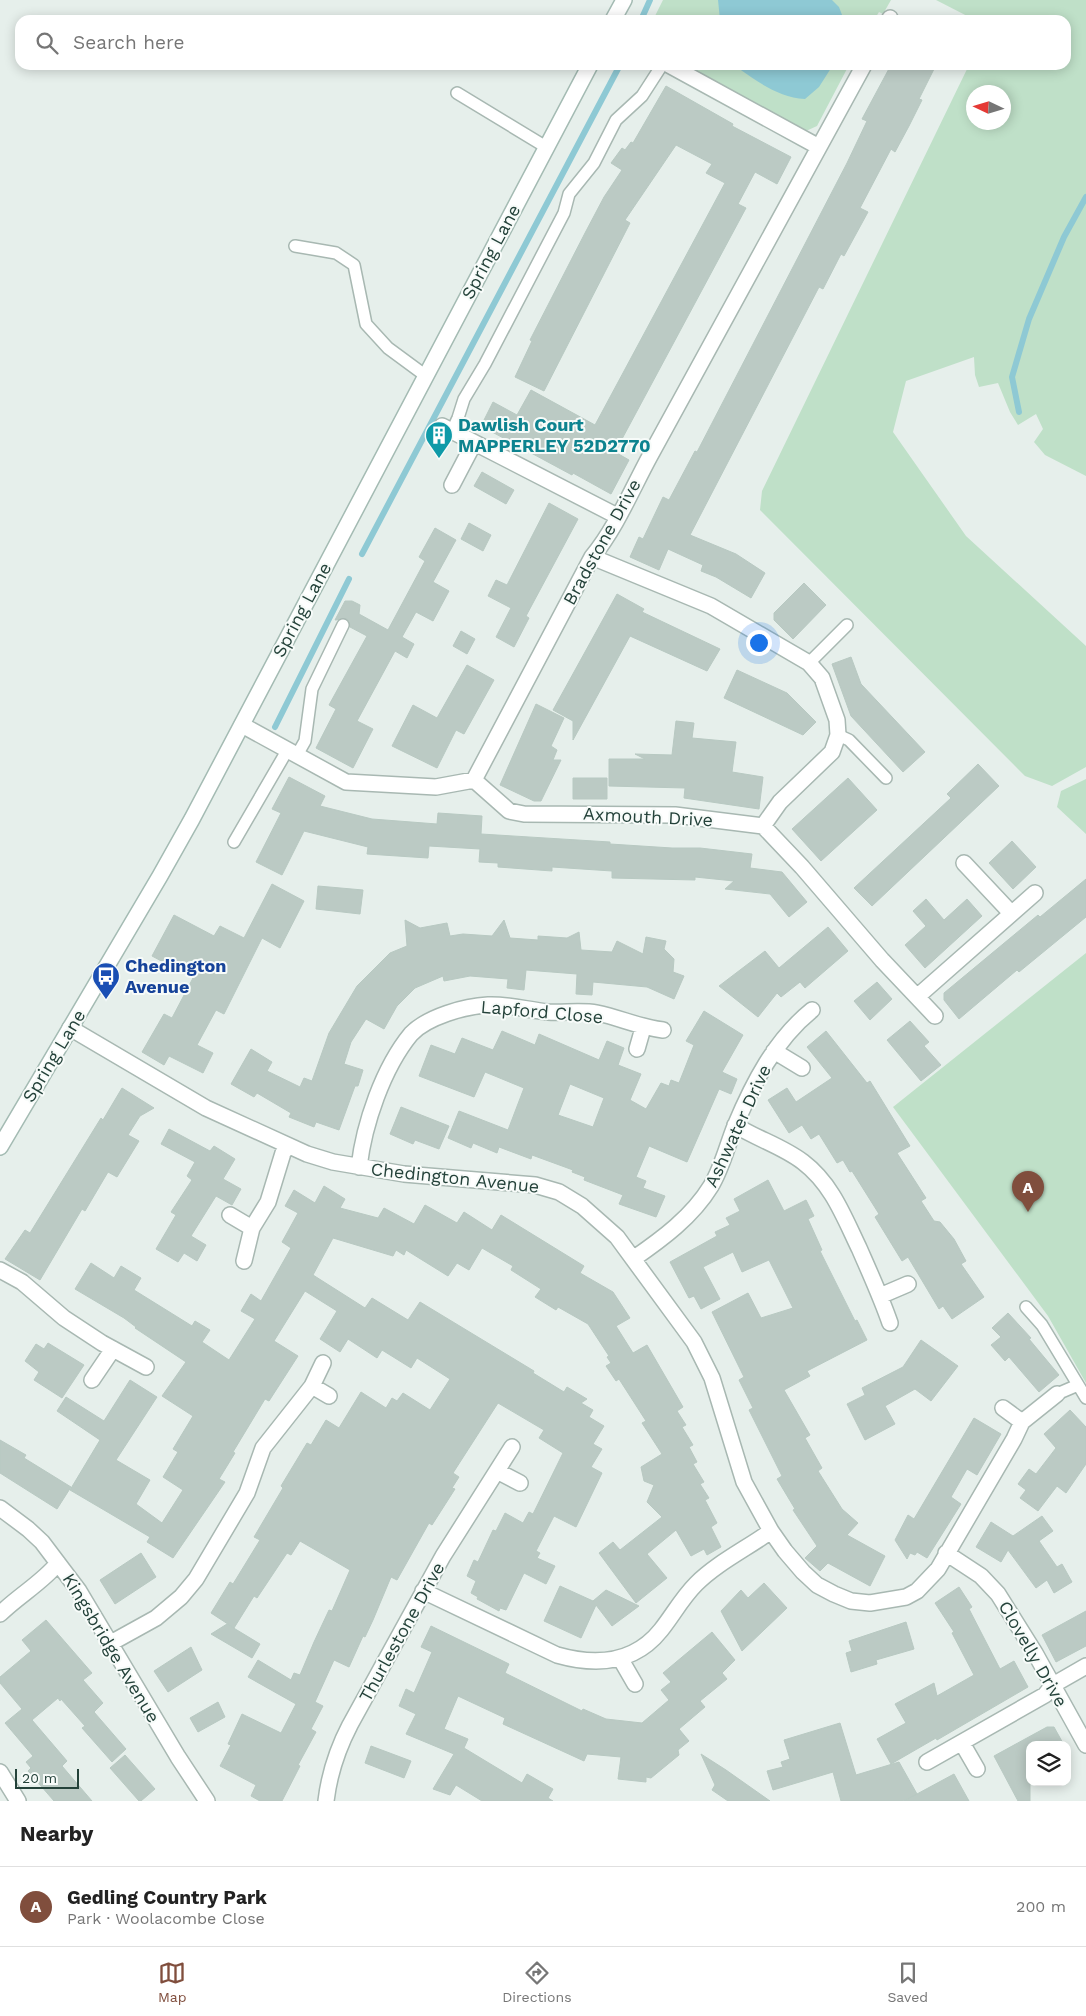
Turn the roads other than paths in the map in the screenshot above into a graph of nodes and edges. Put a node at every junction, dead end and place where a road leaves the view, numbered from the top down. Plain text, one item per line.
1 (624, 0) edge
2 (616, 15) edge
3 (587, 70) edge
4 (659, 70) edge
5 (678, 70) edge
6 (861, 70) edge
7 (457, 93) dead end
8 (546, 147) junction
9 (818, 147) junction
10 (295, 246) dead end
11 (426, 376) junction
12 (447, 428) joint
13 (474, 443) junction
14 (452, 484) dead end
15 (617, 516) junction
16 (592, 557) junction
17 (343, 625) dead end
18 (847, 625) dead end
19 (809, 663) junction
20 (242, 725) junction
21 (838, 735) junction
22 (292, 752) junction
23 (886, 778) dead end
24 (474, 780) junction
25 (763, 826) junction
26 (234, 842) dead end
27 (964, 863) dead end
28 (1035, 893) dead end
29 (1012, 913) junction
30 (918, 996) junction
31 (812, 1010) dead end
32 (935, 1016) dead end
33 (70, 1028) junction
34 (643, 1028) junction
35 (663, 1030) dead end
36 (637, 1048) dead end
37 (774, 1051) junction
38 (802, 1068) dead end
39 (736, 1125) junction
40 (288, 1146) junction
41 (0, 1147) edge
42 (359, 1167) junction
43 (230, 1215) dead end
44 (252, 1228) junction
45 (633, 1259) junction
46 (244, 1261) dead end
47 (0, 1270) edge
48 (908, 1284) dead end
49 (880, 1296) junction
50 (1026, 1307) dead end
51 (890, 1323) dead end
52 (113, 1349) junction
53 (323, 1363) dead end
54 (146, 1367) dead end
55 (92, 1380) dead end
56 (1078, 1385) junction
57 (312, 1386) junction
58 (1057, 1394) joint
59 (330, 1396) dead end
60 (1086, 1398) edge
61 (1002, 1408) dead end
62 (1022, 1422) junction
63 (512, 1447) dead end
64 (497, 1471) junction
65 (520, 1483) dead end
66 (0, 1508) edge
67 (771, 1531) junction
68 (946, 1552) junction
69 (58, 1563) junction
70 (423, 1591) junction
71 (0, 1614) edge
72 (110, 1644) junction
73 (620, 1658) junction
74 (1086, 1666) edge
75 (635, 1684) dead end
76 (1053, 1685) junction
77 (962, 1743) junction
78 (1086, 1745) edge
79 (928, 1762) dead end
80 (977, 1769) dead end
81 (1, 1774) edge
82 (18, 1801) edge
83 (207, 1801) edge
84 (326, 1801) edge

1 - 2 street
3 - 8 street, Spring Lane
4 - 12 lane
5 - 9 street
6 - 9 street, Bradstone Drive
7 - 8 lane
8 - 11 street, Spring Lane
9 - 15 street, Bradstone Drive
10 - 11 lane
11 - 20 street, Spring Lane
12 - 13 street
13 - 14 street
13 - 15 street
15 - 16 street, Bradstone Drive
16 - 19 street
16 - 24 street, Bradstone Drive
17 - 22 lane
18 - 19 lane
19 - 21 street
20 - 22 street
20 - 33 street, Spring Lane
21 - 23 lane
21 - 25 street
22 - 24 street
22 - 26 lane
24 - 25 street, Axmouth Drive
25 - 30 street
27 - 29 street
28 - 29 street
29 - 30 street
30 - 32 street
31 - 37 street, Ashwater Drive
33 - 40 street, Chedington Avenue
33 - 41 street, Spring Lane
34 - 35 street, Lapford Close
34 - 36 street
34 - 42 street, Lapford Close
37 - 38 street, Ashwater Drive
37 - 39 street, Ashwater Drive
39 - 45 street, Ashwater Drive
39 - 49 street
40 - 42 street, Chedington Avenue
40 - 44 street
42 - 45 street, Chedington Avenue
43 - 44 street
44 - 46 street
45 - 67 street, Chedington Avenue
47 - 52 street
48 - 49 street
49 - 51 street
50 - 56 lane
52 - 54 street
52 - 55 street
53 - 57 street
56 - 58 lane
56 - 60 lane
57 - 59 street
57 - 72 street
58 - 62 street, Chedington Avenue
61 - 62 street
62 - 68 street, Chedington Avenue
63 - 64 street, Thurlestone Drive
64 - 65 street
64 - 70 street, Thurlestone Drive
66 - 69 street, Kingsbridge Avenue
67 - 68 street, Chedington Avenue
67 - 73 street
68 - 76 street, Clovelly Drive
69 - 71 street
69 - 72 street, Kingsbridge Avenue
70 - 73 street
70 - 84 street, Thurlestone Drive
72 - 83 street, Kingsbridge Avenue
73 - 75 street
74 - 76 street
76 - 77 street
76 - 78 street, Clovelly Drive
77 - 79 street
77 - 80 street
81 - 82 street

